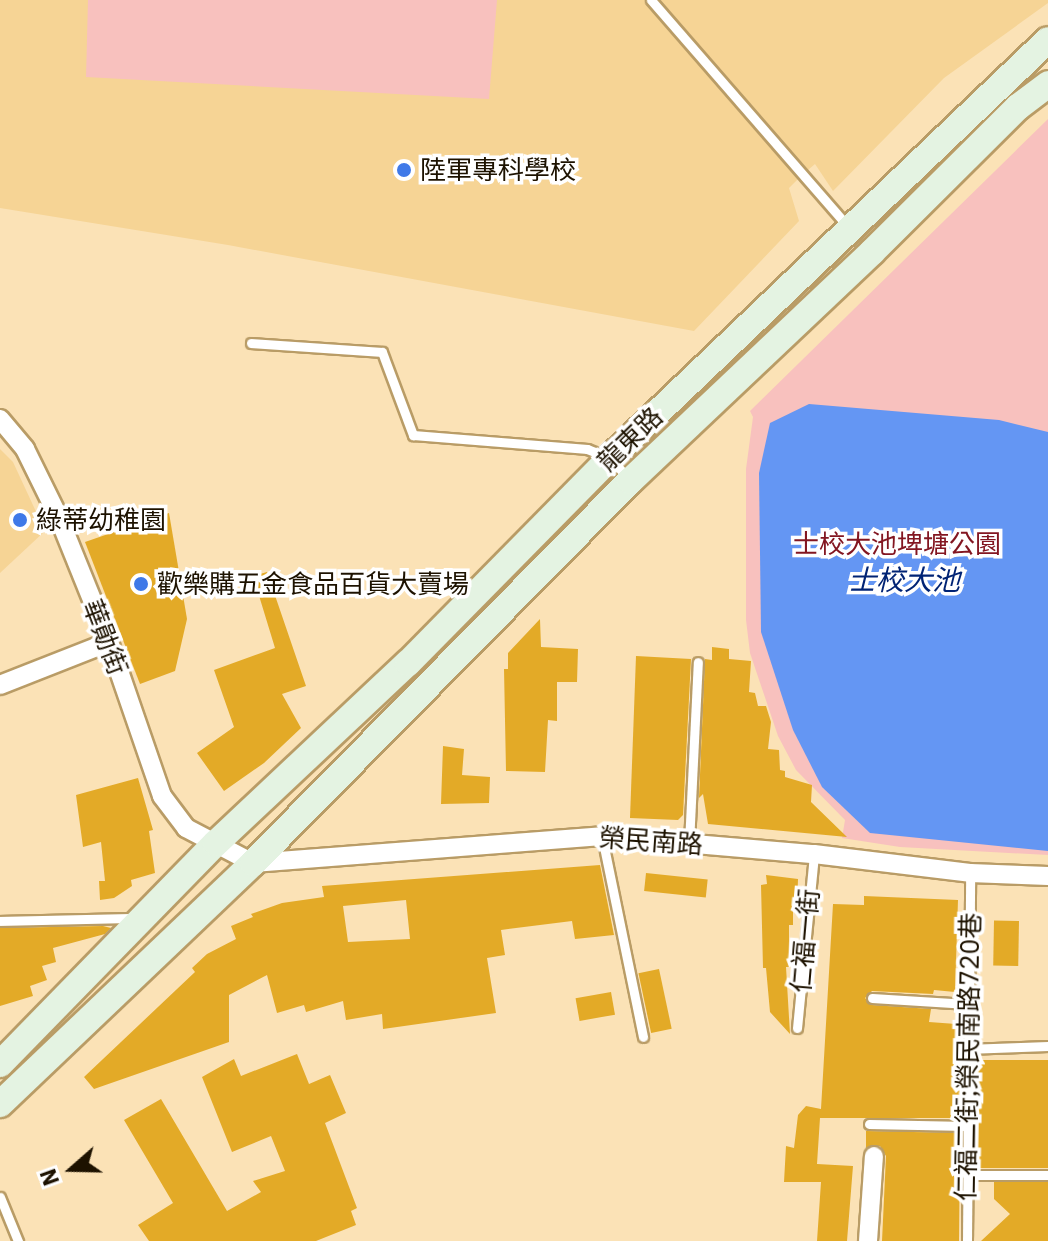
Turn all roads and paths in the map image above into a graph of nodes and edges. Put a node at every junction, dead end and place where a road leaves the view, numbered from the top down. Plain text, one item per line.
1 (651, 0) edge
2 (1048, 40) edge
3 (1048, 84) edge
4 (848, 227) junction
5 (251, 343) dead end
6 (0, 419) edge
7 (610, 458) junction
8 (630, 481) junction
9 (109, 642) junction
10 (698, 662) dead end
11 (0, 685) edge
12 (602, 836) junction
13 (216, 843) junction
14 (689, 843) junction
15 (814, 854) junction
16 (253, 863) junction
17 (970, 873) junction
18 (1048, 876) edge
19 (143, 917) junction
20 (0, 921) edge
21 (872, 998) dead end
22 (968, 1004) junction
23 (797, 1028) dead end
24 (643, 1037) dead end
25 (1048, 1046) edge
26 (966, 1049) junction
27 (0, 1064) edge
28 (0, 1104) edge
29 (869, 1124) dead end
30 (967, 1126) junction
31 (874, 1156) dead end
32 (967, 1175) junction
33 (1048, 1175) edge
34 (0, 1197) edge
35 (18, 1241) edge
36 (868, 1241) edge
37 (967, 1241) edge

1 - 4 lane
2 - 4 street, 龍東路
3 - 8 street, 龍東路
4 - 7 street, 龍東路
5 - 7 lane
6 - 9 street, 華勛街
7 - 8 lane
7 - 13 street, 龍東路
8 - 16 street, 龍東路
9 - 11 street
9 - 13 street, 華勛街
10 - 14 lane
12 - 14 street, 榮民南路
12 - 16 street, 榮民南路
12 - 24 lane
13 - 16 street
13 - 19 street
14 - 15 street, 榮民南路
15 - 17 street, 榮民南路
15 - 23 lane, 仁福一街
16 - 28 street
17 - 18 street, 榮民南路
17 - 22 lane, 仁福二街;榮民南路720巷
19 - 20 lane
19 - 27 street
21 - 22 lane
22 - 26 lane, 仁福二街;榮民南路720巷
25 - 26 lane
26 - 30 lane, 仁福二街;榮民南路720巷
29 - 30 lane
30 - 32 lane, 仁福二街;榮民南路720巷
31 - 36 street
32 - 33 lane
32 - 37 lane, 仁福二街;榮民南路720巷
34 - 35 lane

